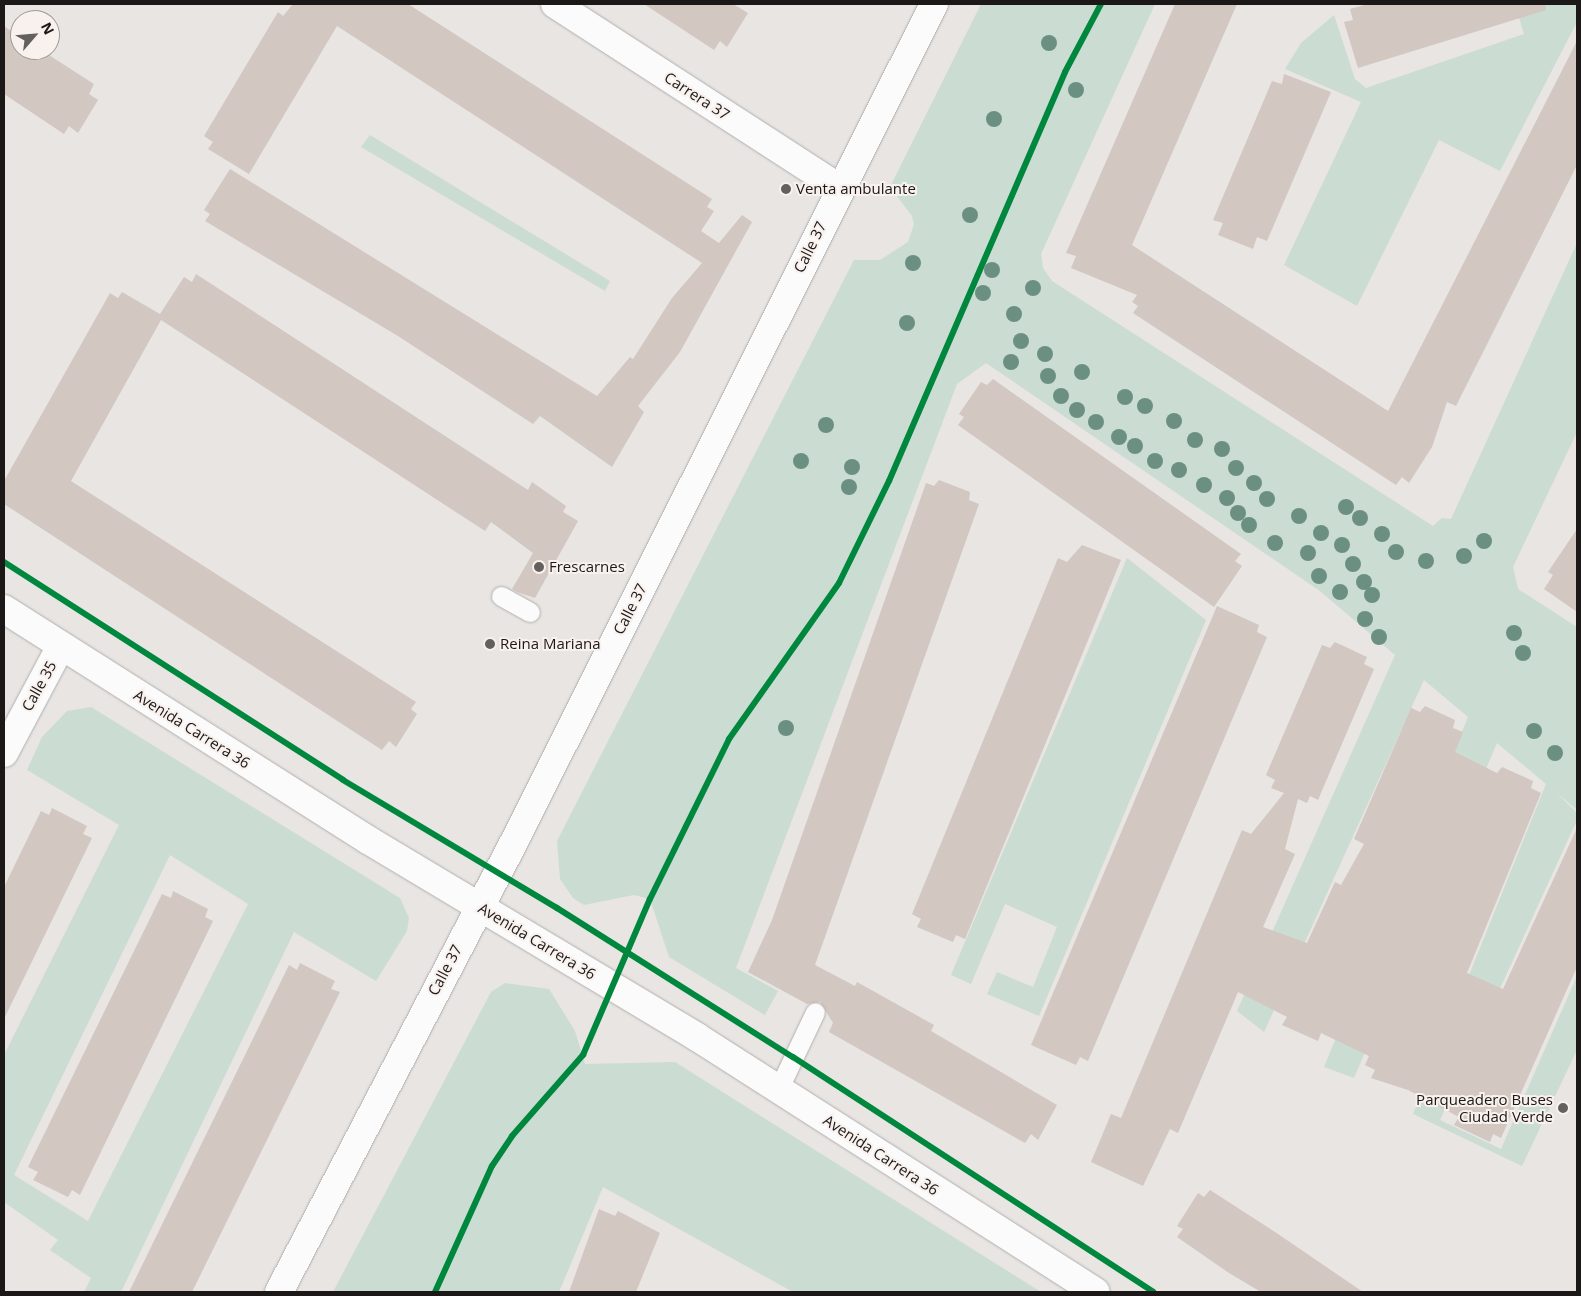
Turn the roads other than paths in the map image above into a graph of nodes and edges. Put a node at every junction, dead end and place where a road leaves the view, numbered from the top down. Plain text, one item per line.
1 (555, 4) edge
2 (934, 4) edge
3 (839, 188) junction
4 (501, 596) dead end
5 (4, 609) edge
6 (530, 612) dead end
7 (61, 646) junction
8 (4, 753) edge
9 (479, 906) junction
10 (815, 1012) dead end
11 (778, 1090) junction
12 (280, 1292) edge
13 (1095, 1292) edge

1 - 3 street, Carrera 37
2 - 3 street, Calle 37
3 - 9 street, Calle 37
4 - 6 lane
5 - 7 street, Avenida Carrera 36
7 - 8 street, Calle 35
7 - 9 street, Avenida Carrera 36
9 - 11 street, Avenida Carrera 36
9 - 12 street, Calle 37
10 - 11 lane
11 - 13 street, Avenida Carrera 36

